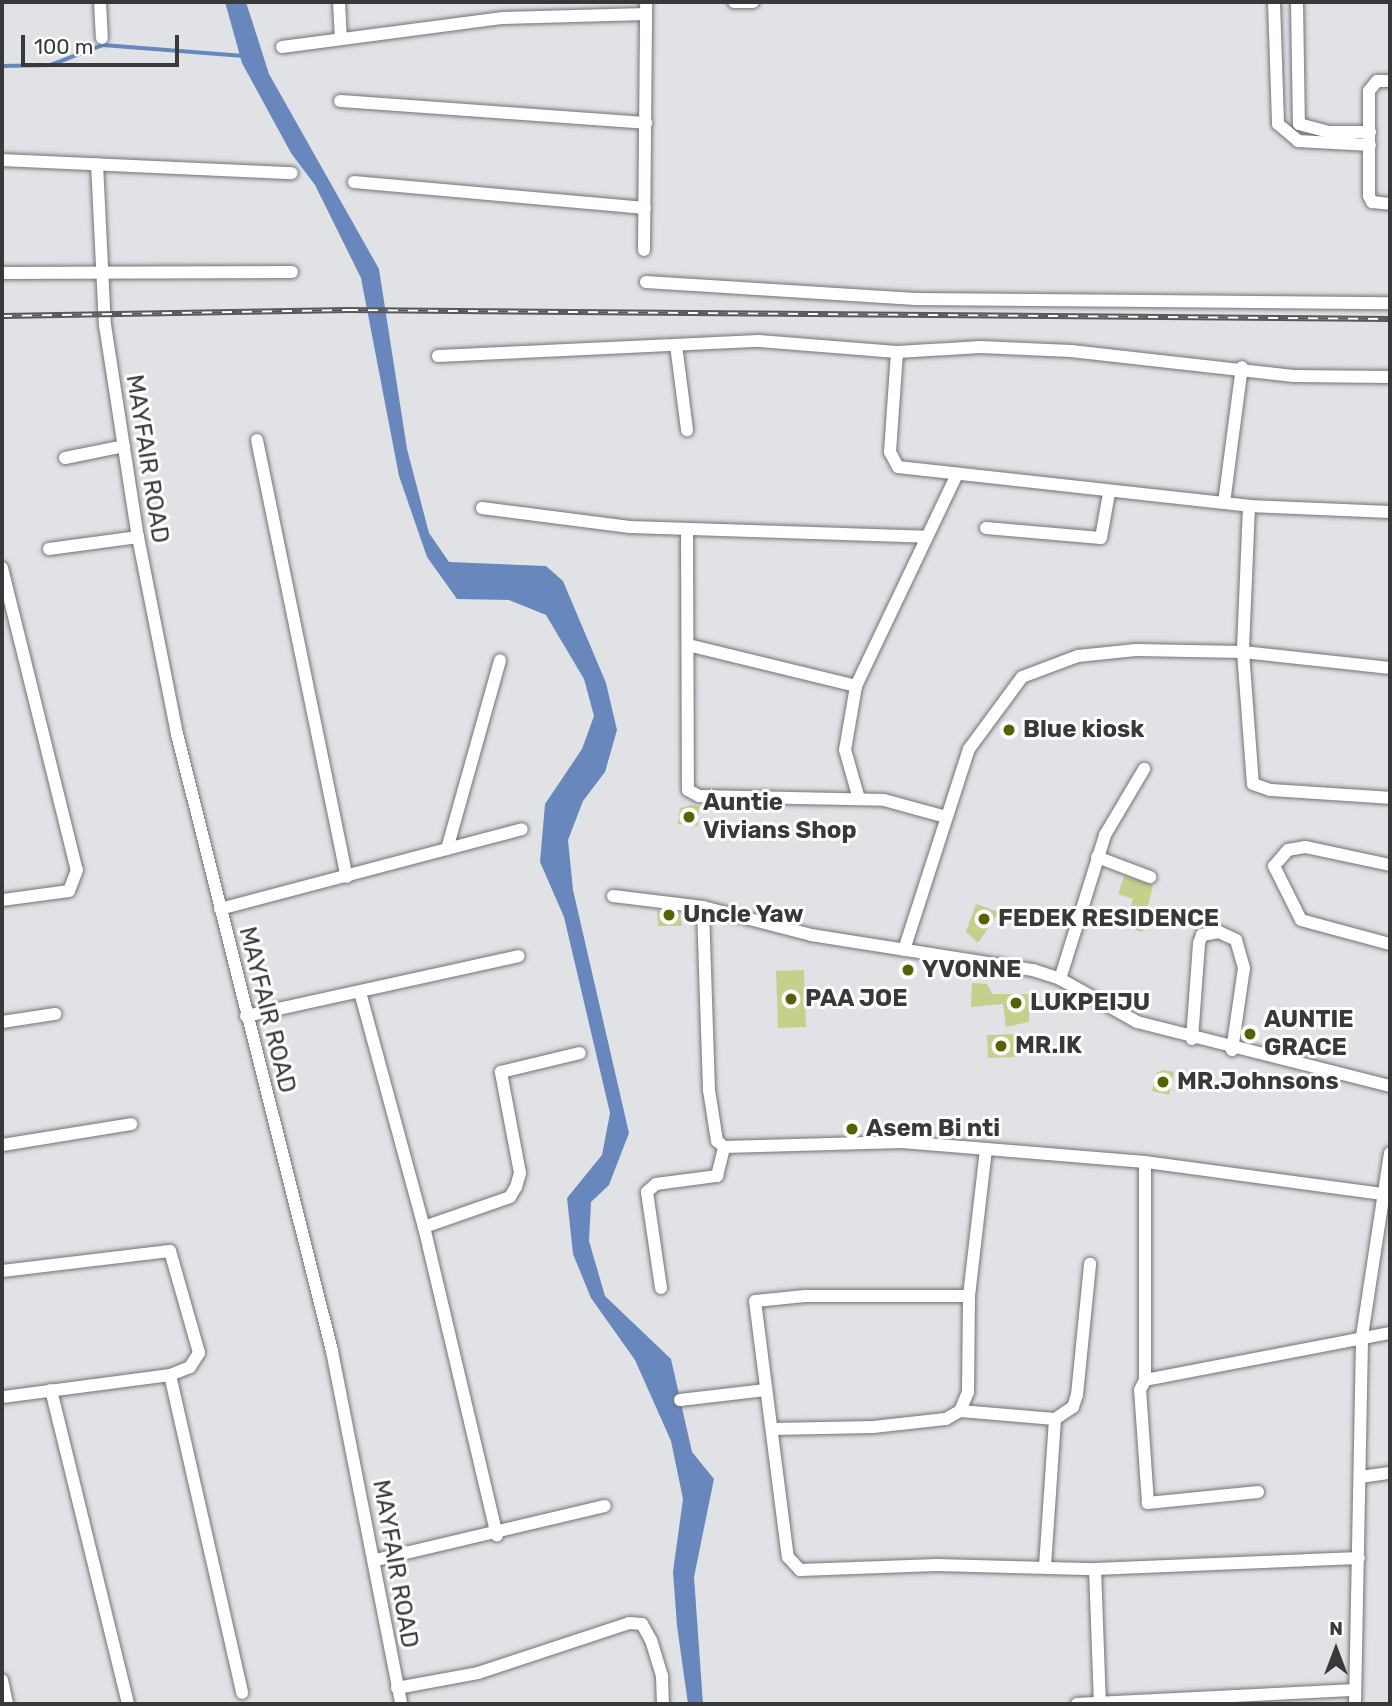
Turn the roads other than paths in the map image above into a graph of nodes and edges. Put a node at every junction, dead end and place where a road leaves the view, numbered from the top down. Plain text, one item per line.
1 (100, 2) edge
2 (339, 2) edge
3 (734, 2) edge
4 (753, 2) edge
5 (1274, 2) edge
6 (1297, 2) edge
7 (646, 8) edge
8 (102, 38) dead end
9 (341, 38) junction
10 (282, 47) dead end
11 (1390, 81) edge
12 (340, 101) dead end
13 (646, 123) junction
14 (1370, 139) junction
15 (2, 160) edge
16 (97, 164) junction
17 (292, 173) dead end
18 (354, 182) dead end
19 (1390, 204) edge
20 (645, 208) junction
21 (644, 250) dead end
22 (292, 272) dead end
23 (2, 273) edge
24 (102, 274) junction
25 (646, 282) dead end
26 (1390, 303) edge
27 (676, 345) junction
28 (897, 352) junction
29 (438, 356) dead end
30 (1242, 367) junction
31 (1390, 377) edge
32 (687, 430) dead end
33 (257, 440) dead end
34 (124, 446) junction
35 (65, 458) dead end
36 (957, 474) junction
37 (1109, 492) junction
38 (1224, 503) junction
39 (1249, 506) junction
40 (482, 508) dead end
41 (1390, 512) edge
42 (986, 528) dead end
43 (687, 529) junction
44 (138, 537) junction
45 (927, 537) junction
46 (49, 549) dead end
47 (2, 568) edge
48 (688, 645) junction
49 (1243, 652) junction
50 (500, 660) dead end
51 (1390, 668) edge
52 (856, 686) junction
53 (1144, 769) dead end
54 (1390, 798) edge
55 (859, 799) junction
56 (946, 817) junction
57 (522, 830) dead end
58 (447, 849) junction
59 (1097, 857) junction
60 (1390, 865) edge
61 (346, 877) junction
62 (1150, 877) dead end
63 (613, 896) dead end
64 (2, 900) edge
65 (703, 907) junction
66 (220, 909) junction
67 (1390, 944) edge
68 (904, 950) junction
69 (518, 956) dead end
70 (1060, 979) junction
71 (360, 992) junction
72 (55, 1014) dead end
73 (246, 1016) junction
74 (2, 1022) edge
75 (1192, 1039) junction
76 (1232, 1050) junction
77 (580, 1053) dead end
78 (1390, 1086) edge
79 (131, 1124) dead end
80 (2, 1145) edge
81 (724, 1147) junction
82 (986, 1150) junction
83 (1390, 1153) edge
84 (1145, 1162) junction
85 (1388, 1173) edge
86 (1382, 1194) junction
87 (424, 1227) junction
88 (1090, 1264) dead end
89 (2, 1271) edge
90 (660, 1288) dead end
91 (969, 1296) junction
92 (1390, 1333) edge
93 (1362, 1336) junction
94 (170, 1375) junction
95 (1145, 1380) junction
96 (51, 1390) junction
97 (765, 1390) junction
98 (968, 1392) junction
99 (2, 1397) edge
100 (680, 1401) dead end
101 (982, 1410) junction
102 (960, 1411) junction
103 (1055, 1419) junction
104 (772, 1429) junction
105 (1390, 1474) edge
106 (1360, 1477) junction
107 (1258, 1492) dead end
108 (605, 1506) dead end
109 (497, 1535) junction
110 (1359, 1558) junction
111 (376, 1560) junction
112 (1045, 1566) junction
113 (1095, 1569) junction
114 (2, 1680) edge
115 (397, 1688) junction
116 (1355, 1690) junction
117 (242, 1693) dead end
118 (1216, 1701) edge
119 (1100, 1703) edge
120 (7, 1704) edge
121 (128, 1704) edge
122 (401, 1704) edge
123 (663, 1704) edge
124 (1077, 1704) edge
125 (1355, 1704) edge

1 - 8 street
2 - 9 street
3 - 4 street
5 - 14 street
6 - 14 street
7 - 9 street
7 - 13 street
9 - 10 street
11 - 14 street
12 - 13 street
13 - 20 street
14 - 19 street
15 - 16 street
16 - 17 street
16 - 24 street, MAYFAIR ROAD
18 - 20 street
20 - 21 street
22 - 24 street
23 - 24 street
24 - 34 street, MAYFAIR ROAD
25 - 26 street
27 - 28 street
27 - 29 street
27 - 32 street
28 - 30 street
28 - 36 street
30 - 31 street
30 - 38 street
33 - 61 street
34 - 35 street
34 - 44 street, MAYFAIR ROAD
36 - 37 street
36 - 45 street
37 - 38 street
37 - 42 street
38 - 39 street
39 - 41 street
39 - 49 street
40 - 43 street
43 - 45 street
43 - 48 street
44 - 46 street
44 - 66 street, MAYFAIR ROAD
45 - 52 street
47 - 64 street
48 - 52 street
48 - 55 street
49 - 51 street
49 - 54 street
49 - 56 street
50 - 58 street
52 - 55 street
53 - 59 street
55 - 56 street
56 - 68 street
57 - 58 street
58 - 61 street
59 - 62 street
59 - 70 street
60 - 67 street
61 - 66 street
63 - 65 street
65 - 68 street
65 - 81 street
66 - 73 street, MAYFAIR ROAD
68 - 70 street
69 - 71 street
70 - 75 street
71 - 73 street
71 - 87 street
72 - 74 street
73 - 111 street, MAYFAIR ROAD
75 - 76 street
75 - 76 street
76 - 78 street
77 - 87 street
79 - 80 street
81 - 82 street
81 - 90 street
82 - 84 street
82 - 91 street
83 - 85 street
84 - 86 street
84 - 95 street
85 - 86 street
86 - 93 street
87 - 109 street
88 - 103 street
89 - 94 street
91 - 97 street
91 - 98 street
92 - 93 street
93 - 95 street
93 - 106 street
94 - 96 street
94 - 117 street
95 - 107 street
96 - 99 street
96 - 121 street
97 - 100 street
97 - 104 street
98 - 101 street
98 - 102 street
101 - 102 street
101 - 103 street
102 - 104 street
103 - 112 street
104 - 112 street
105 - 106 street
106 - 110 street
108 - 109 street
109 - 111 street
110 - 113 street
110 - 116 street
111 - 115 street, MAYFAIR ROAD
112 - 113 street
113 - 119 street
114 - 120 street
115 - 122 street, MAYFAIR ROAD
115 - 123 street
116 - 118 street
116 - 125 street
118 - 119 street
119 - 124 street

